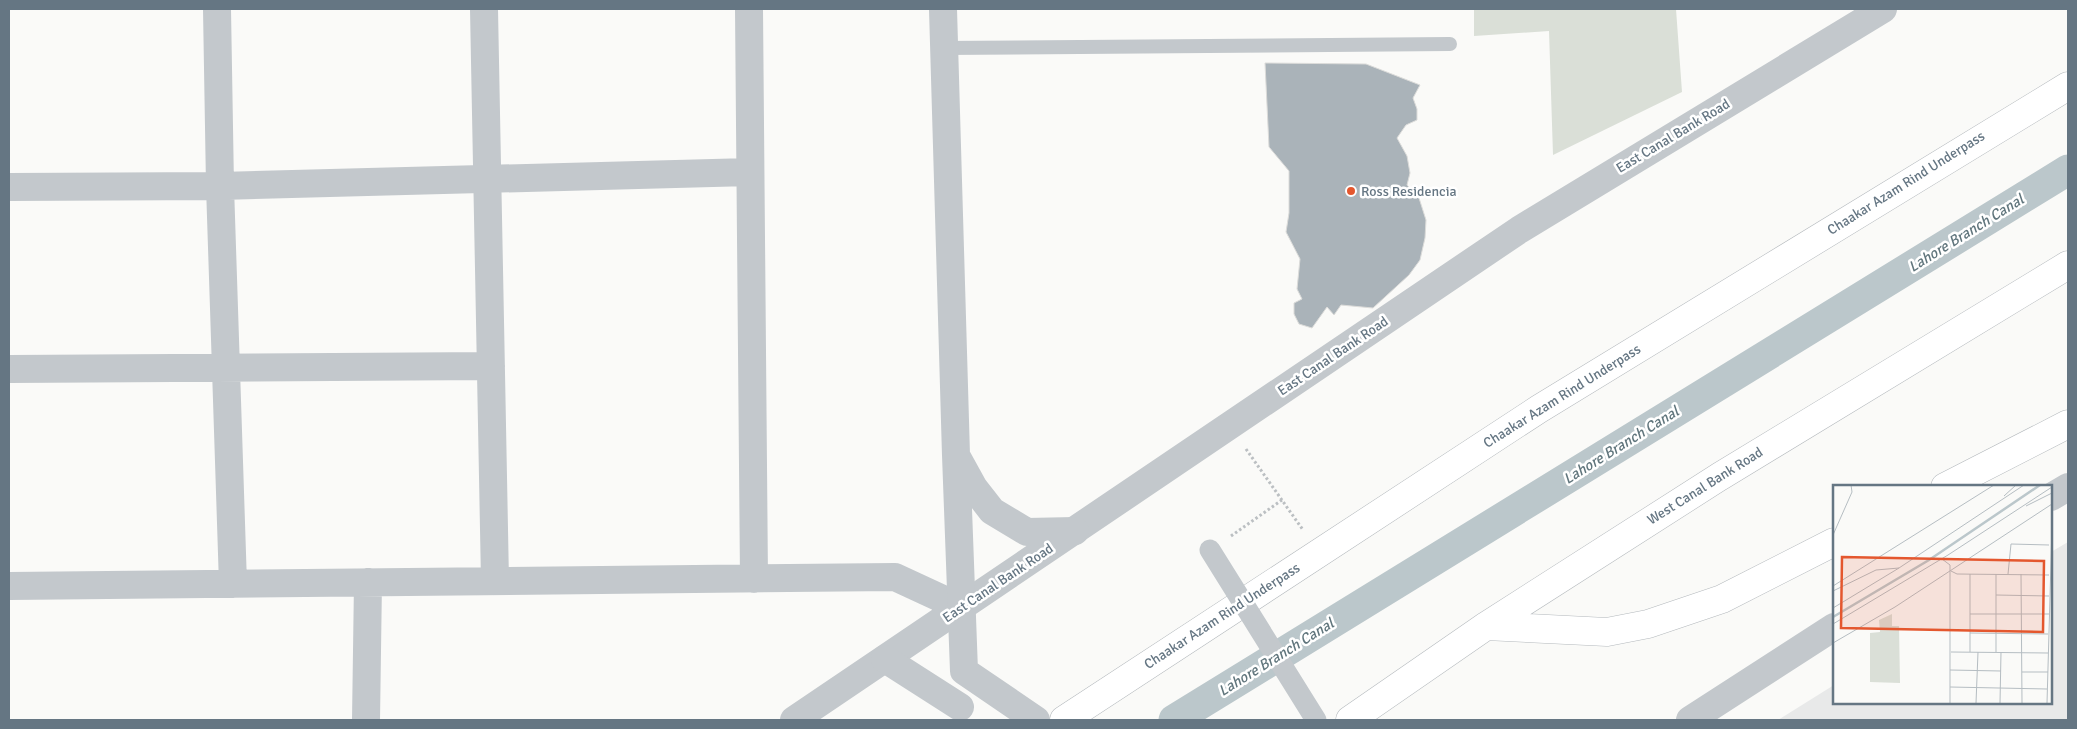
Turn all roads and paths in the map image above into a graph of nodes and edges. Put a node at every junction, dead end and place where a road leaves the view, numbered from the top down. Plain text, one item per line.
1 (217, 9) edge
2 (484, 9) edge
3 (749, 9) edge
4 (943, 9) edge
5 (1883, 9) edge
6 (1450, 44) dead end
7 (943, 48) junction
8 (2068, 86) edge
9 (750, 172) junction
10 (488, 178) junction
11 (220, 186) junction
12 (9, 187) edge
13 (2068, 265) edge
14 (491, 366) junction
15 (226, 367) junction
16 (9, 369) edge
17 (2068, 424) edge
18 (1230, 426) junction
19 (956, 455) junction
20 (1947, 485) edge
21 (2068, 488) edge
22 (2052, 496) edge
23 (1282, 500) junction
24 (1075, 531) junction
25 (1833, 543) edge
26 (1210, 550) joint
27 (1319, 553) junction
28 (754, 579) junction
29 (495, 581) junction
30 (368, 582) junction
31 (233, 584) junction
32 (9, 586) edge
33 (962, 608) junction
34 (1486, 626) junction
35 (1833, 628) edge
36 (885, 659) junction
37 (964, 671) junction
38 (960, 714) edge
39 (366, 720) edge
40 (794, 720) edge
41 (1036, 720) edge
42 (1064, 720) edge
43 (1316, 720) edge
44 (1350, 720) edge
45 (1690, 720) edge

1 - 11 street
2 - 10 street
3 - 9 street
4 - 7 street
5 - 18 street, East Canal Bank Road
6 - 7 lane
7 - 19 street
8 - 27 highway, Chaakar Azam Rind Underpass
9 - 10 street
9 - 28 street
10 - 11 street
10 - 14 street
11 - 12 street
11 - 15 street
13 - 34 highway, West Canal Bank Road
14 - 15 street
14 - 29 street
15 - 16 street
15 - 31 street
17 - 20 highway
18 - 23 path
18 - 24 street, East Canal Bank Road
19 - 24 street
19 - 33 street
21 - 22 street
23 - 26 path
23 - 27 path
24 - 33 street, East Canal Bank Road
25 - 34 highway
26 - 43 street, bridge
27 - 42 highway, Chaakar Azam Rind Underpass
28 - 29 street
28 - 33 street
29 - 30 street
30 - 31 street
30 - 39 street
31 - 32 street
33 - 36 street, East Canal Bank Road
33 - 37 street
34 - 44 highway, West Canal Bank Road
35 - 45 street
36 - 38 street
36 - 40 street, East Canal Bank Road
37 - 38 street
37 - 41 street

